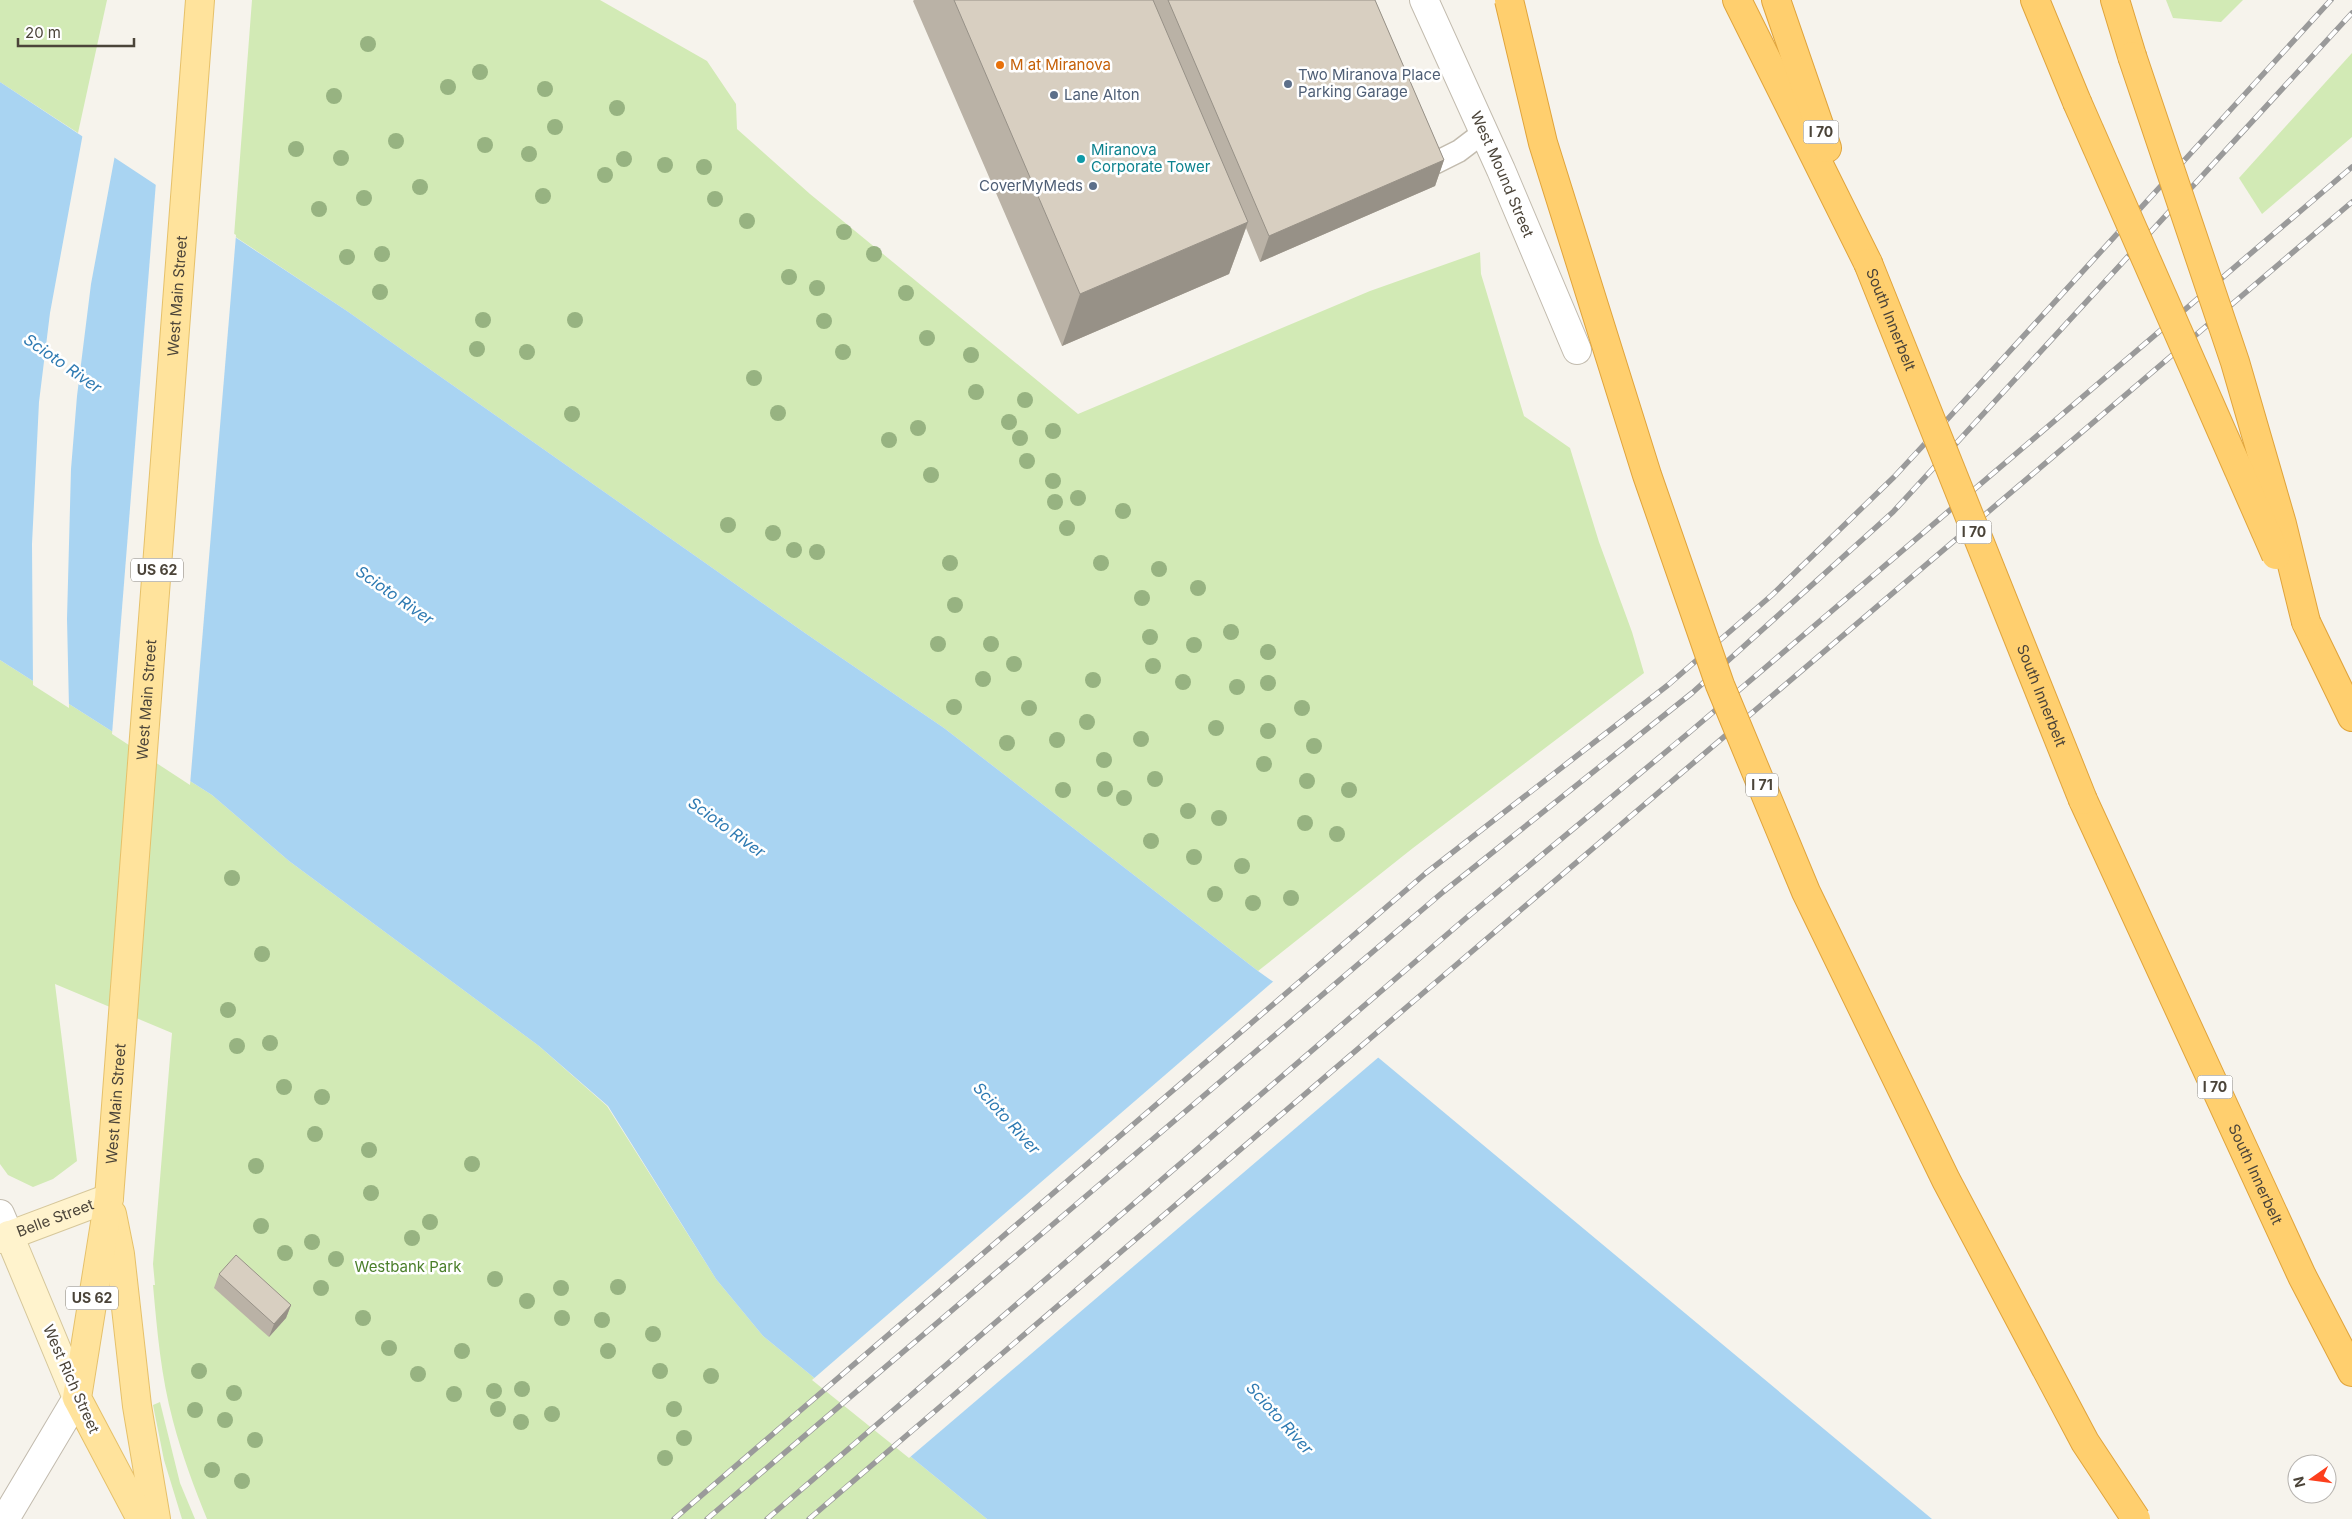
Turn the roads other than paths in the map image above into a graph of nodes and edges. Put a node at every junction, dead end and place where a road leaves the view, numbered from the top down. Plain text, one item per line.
1 (200, 0) edge
2 (1424, 0) edge
3 (1509, 0) edge
4 (1737, 0) edge
5 (1776, 0) edge
6 (2035, 0) edge
7 (2115, 0) edge
8 (1484, 132) junction
9 (1427, 168) edge
10 (1868, 263) junction
11 (1577, 350) dead end
12 (2306, 622) junction
13 (2352, 717) edge
14 (109, 1198) junction
15 (3, 1230) edge
16 (2352, 1372) edge
17 (77, 1398) junction
18 (6, 1519) edge
19 (141, 1519) edge
20 (156, 1519) edge
21 (2136, 1519) edge

1 - 14 main road, West Main Street / US 62
2 - 8 street, West Mound Street
3 - 21 highway, I 71, bridge
4 - 10 highway
5 - 10 highway, South Innerbelt / I 70
6 - 12 highway, bridge
7 - 12 highway, bridge
8 - 9 lane
8 - 11 street, West Mound Street
10 - 16 highway, South Innerbelt / I 70, bridge
12 - 13 highway
14 - 15 street, Belle Street
14 - 17 main road, West Main Street / US 62
14 - 20 main road
15 - 17 street, West Rich Street
17 - 18 street
17 - 19 main road, West Rich Street

